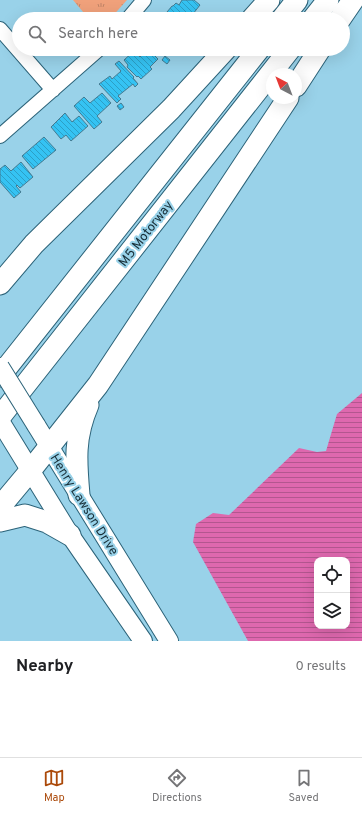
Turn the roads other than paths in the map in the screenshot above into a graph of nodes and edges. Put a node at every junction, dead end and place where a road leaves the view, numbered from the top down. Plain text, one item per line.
1 (144, 0) edge
2 (269, 0) edge
3 (298, 0) edge
4 (328, 0) edge
5 (353, 0) edge
6 (134, 12) edge
7 (258, 12) edge
8 (288, 12) edge
9 (319, 12) edge
10 (345, 12) edge
11 (0, 29) edge
12 (12, 43) edge
13 (23, 56) edge
14 (91, 56) edge
15 (220, 56) edge
16 (253, 56) edge
17 (284, 56) edge
18 (315, 56) edge
19 (302, 77) edge
20 (53, 90) junction
21 (284, 104) edge
22 (0, 136) edge
23 (34, 244) junction
24 (0, 268) edge
25 (0, 284) edge
26 (0, 367) edge
27 (0, 376) edge
28 (98, 385) junction
29 (0, 417) edge
30 (0, 421) edge
31 (49, 446) junction
32 (30, 471) junction
33 (79, 495) junction
34 (0, 507) edge
35 (0, 521) edge
36 (70, 535) junction
37 (143, 641) edge
38 (169, 641) edge

1 - 6 street
2 - 7 highway
3 - 8 highway
4 - 9 highway
5 - 10 highway
11 - 12 street
13 - 20 street
14 - 20 street
15 - 23 highway
16 - 27 highway, M5 Motorway
17 - 29 highway, M5 Motorway
18 - 19 highway
20 - 22 street
21 - 28 highway
23 - 24 highway
23 - 25 highway
26 - 31 main road, Henry Lawson Drive, bridge
28 - 31 highway
28 - 33 highway
30 - 32 main road
31 - 32 highway
31 - 33 main road, Henry Lawson Drive
32 - 34 highway
32 - 36 main road
33 - 38 main road, Henry Lawson Drive
35 - 36 highway
36 - 37 main road

